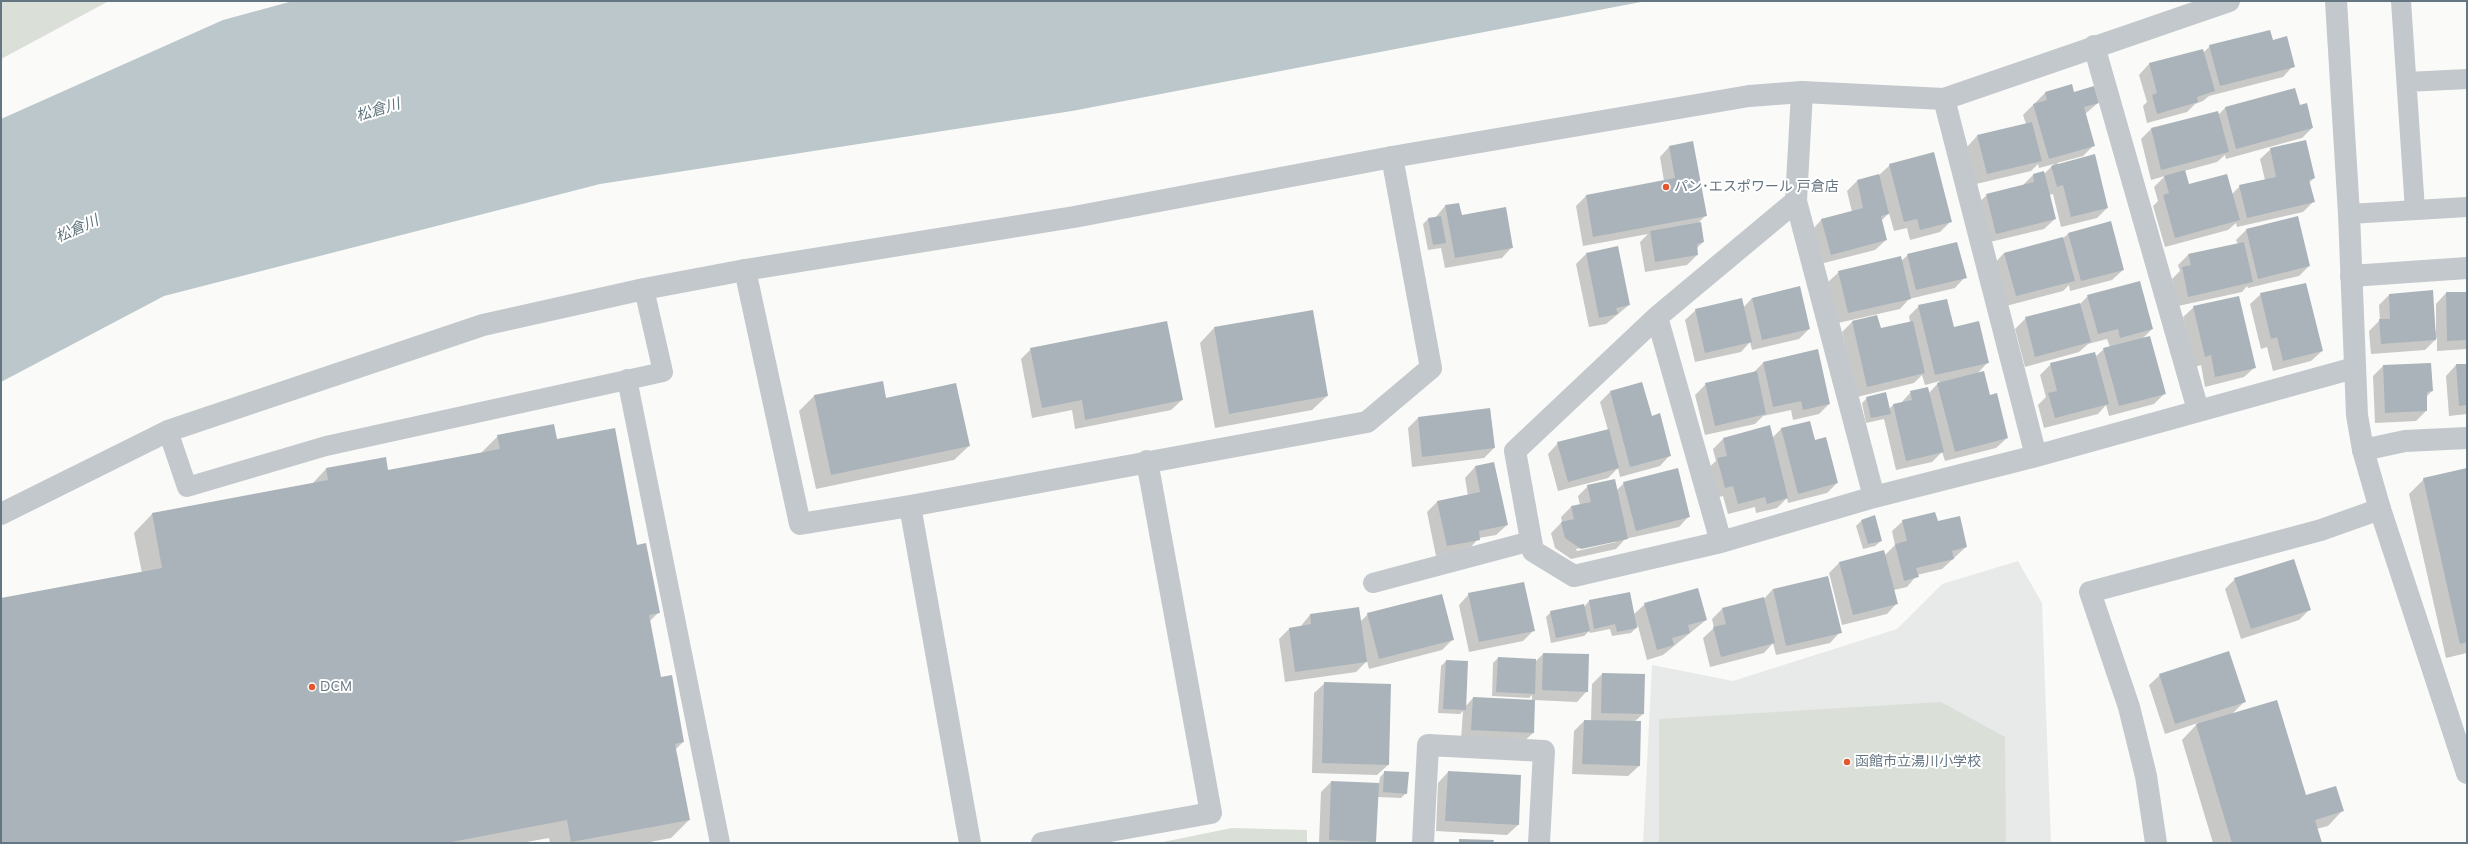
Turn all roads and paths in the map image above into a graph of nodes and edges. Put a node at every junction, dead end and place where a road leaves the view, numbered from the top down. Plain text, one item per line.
1 (2229, 1) edge
2 (2336, 1) edge
3 (2401, 1) edge
4 (2094, 46) junction
5 (2467, 78) edge
6 (2407, 82) junction
7 (1802, 92) junction
8 (1944, 99) junction
9 (1392, 157) junction
10 (1796, 201) junction
11 (2467, 207) edge
12 (2415, 210) junction
13 (2349, 214) junction
14 (2467, 268) edge
15 (745, 270) junction
16 (2351, 276) junction
17 (644, 289) junction
18 (1657, 317) junction
19 (2354, 368) junction
20 (627, 379) junction
21 (2198, 410) junction
22 (168, 431) junction
23 (2467, 438) edge
24 (2363, 450) junction
25 (2036, 456) junction
26 (1147, 461) junction
27 (1874, 497) junction
28 (910, 506) junction
29 (2380, 510) junction
30 (1, 514) edge
31 (1531, 541) junction
32 (1721, 542) junction
33 (1373, 583) dead end
34 (2467, 773) edge
35 (720, 843) edge
36 (970, 843) edge
37 (1042, 843) edge
38 (1424, 843) edge
39 (1539, 843) edge
40 (2156, 843) edge

1 - 4 street
2 - 13 street
3 - 6 lane
4 - 8 street
4 - 21 street
5 - 6 lane
6 - 12 lane
7 - 8 street
7 - 9 street
7 - 10 street
8 - 25 street
9 - 15 street
9 - 26 street
10 - 18 street
10 - 27 street
11 - 12 lane
12 - 13 lane
13 - 16 street
14 - 16 street
15 - 17 street
15 - 28 street
16 - 19 street
17 - 20 lane
17 - 22 street
18 - 31 street
18 - 32 street
19 - 21 street
19 - 24 street
20 - 22 lane
20 - 35 lane
21 - 25 street
22 - 30 street
23 - 24 street
24 - 29 street
25 - 27 street
26 - 28 street
26 - 37 street
27 - 32 street
28 - 36 street
29 - 34 street
29 - 40 street
31 - 32 street
31 - 33 lane
38 - 39 street

